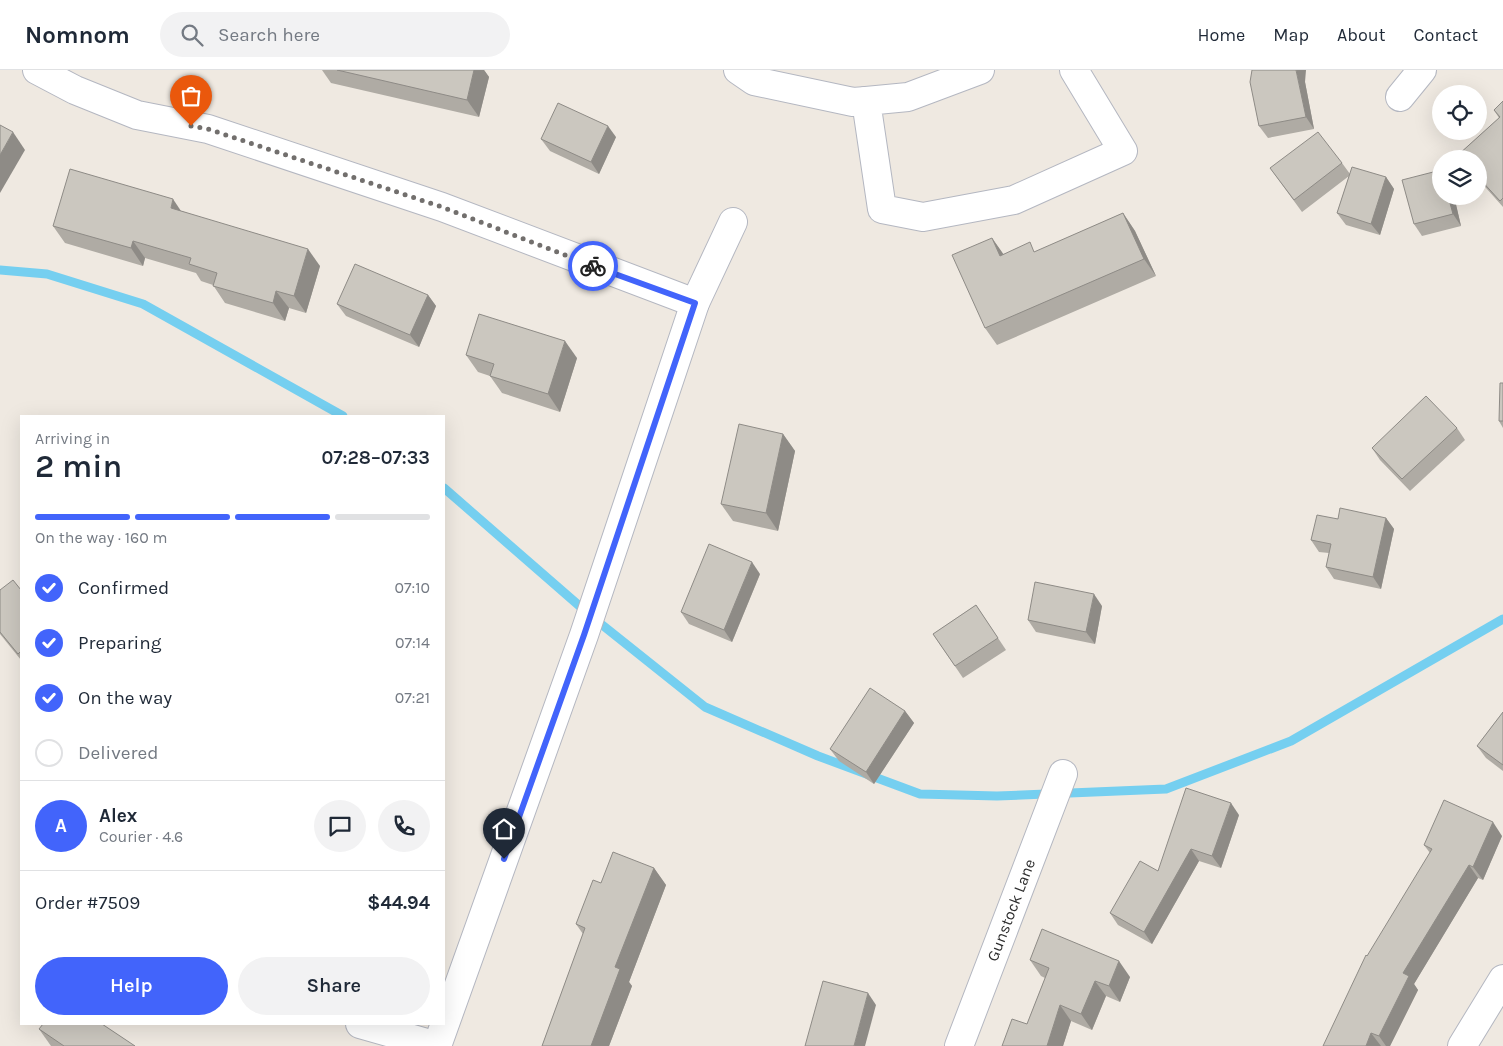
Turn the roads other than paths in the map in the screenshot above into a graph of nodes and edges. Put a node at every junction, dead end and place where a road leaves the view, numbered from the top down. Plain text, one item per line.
1 (37, 70) edge
2 (738, 70) edge
3 (980, 70) edge
4 (1074, 70) edge
5 (1422, 70) edge
6 (1400, 97) dead end
7 (866, 101) junction
8 (733, 222) dead end
9 (695, 303) junction
10 (1063, 774) dead end
11 (1503, 979) edge
12 (445, 1024) edge
13 (364, 1025) edge
14 (445, 1025) edge
15 (437, 1046) edge
16 (959, 1046) edge
17 (1462, 1046) edge

1 - 9 street
2 - 7 street
3 - 7 street
4 - 7 street
5 - 6 street
8 - 9 street
9 - 12 street
10 - 16 street, Gunstock Lane
11 - 17 street
13 - 15 street
14 - 15 street

